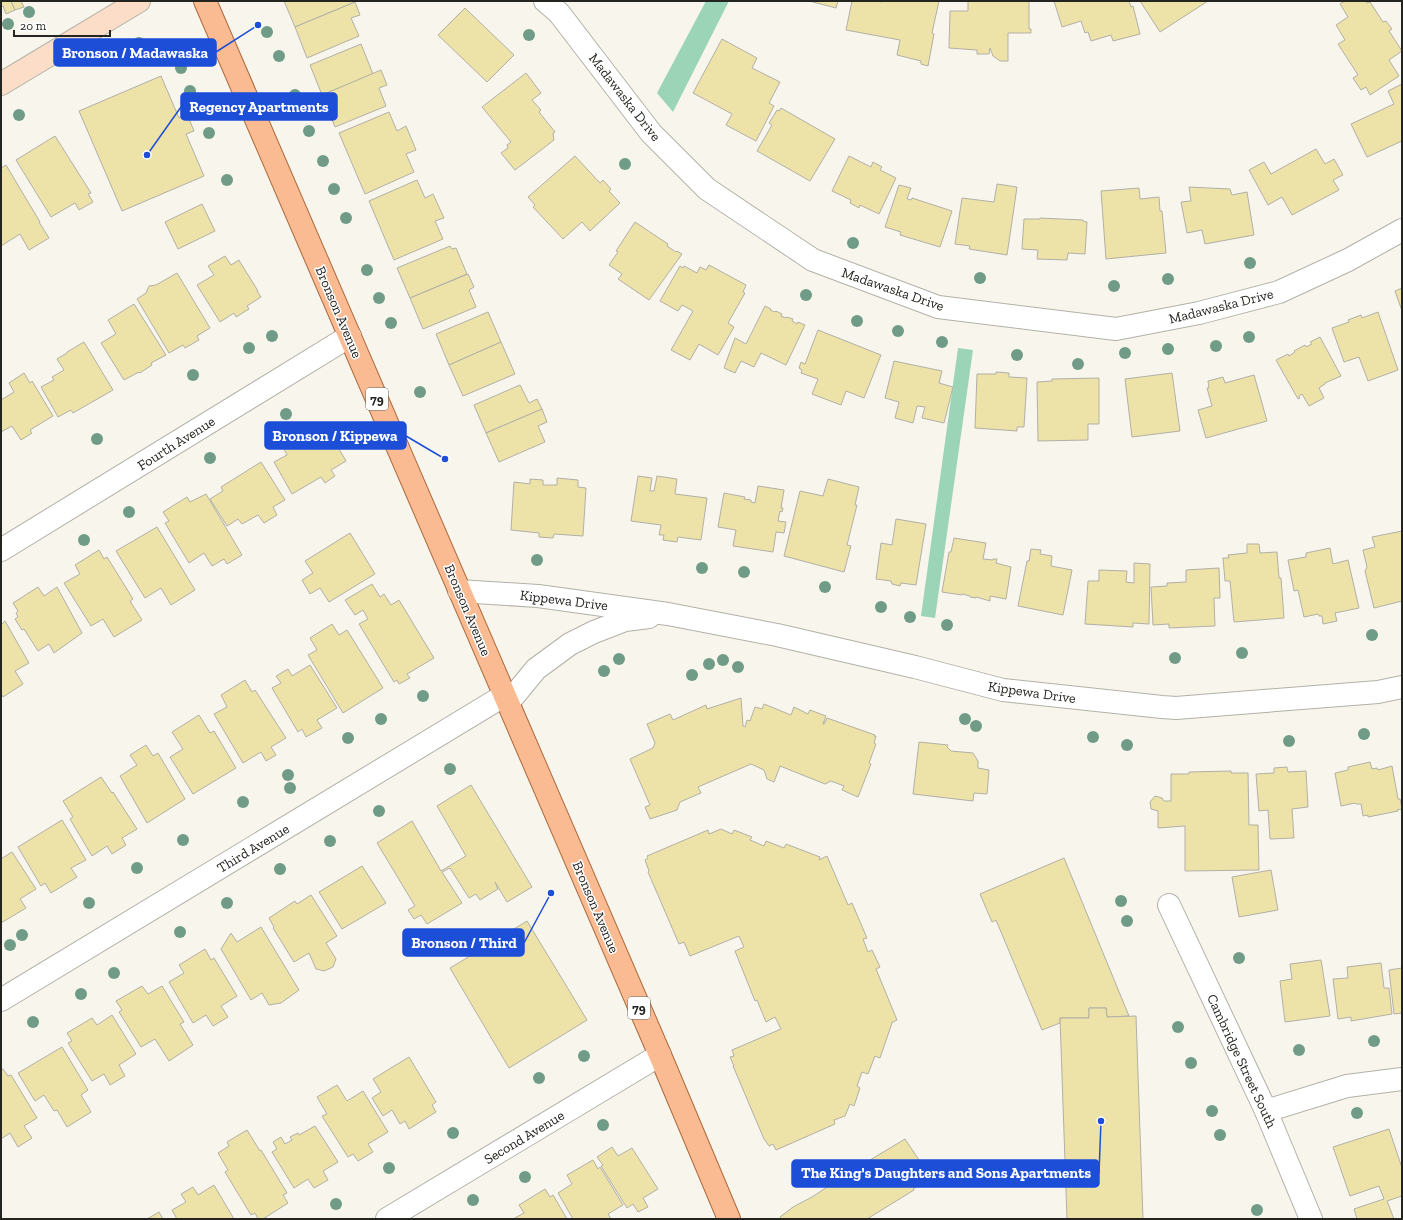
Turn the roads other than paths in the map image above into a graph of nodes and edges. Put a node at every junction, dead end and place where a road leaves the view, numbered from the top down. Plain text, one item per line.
1 (139, 1) edge
2 (204, 1) edge
3 (545, 1) edge
4 (1, 84) edge
5 (1402, 230) edge
6 (350, 336) junction
7 (1, 550) edge
8 (460, 591) junction
9 (668, 614) junction
10 (1402, 687) edge
11 (506, 699) junction
12 (1169, 905) dead end
13 (1, 1000) edge
14 (660, 1055) junction
15 (1402, 1079) edge
16 (1266, 1111) junction
17 (387, 1219) edge
18 (729, 1219) edge
19 (1311, 1219) edge

1 - 4 street
2 - 6 main road, Bronson Avenue / 79
3 - 5 street, Madawaska Drive
6 - 7 street, Fourth Avenue
6 - 8 main road, Bronson Avenue / 79
8 - 9 street, Kippewa Drive
8 - 11 main road, Bronson Avenue / 79
9 - 10 street, Kippewa Drive
9 - 11 street, Kippewa Drive
11 - 13 street, Third Avenue
11 - 14 main road, Bronson Avenue / 79
12 - 16 street, Cambridge Street South
14 - 17 street, Second Avenue
14 - 18 main road, Bronson Avenue / 79
15 - 16 street
16 - 19 street, Cambridge Street South

